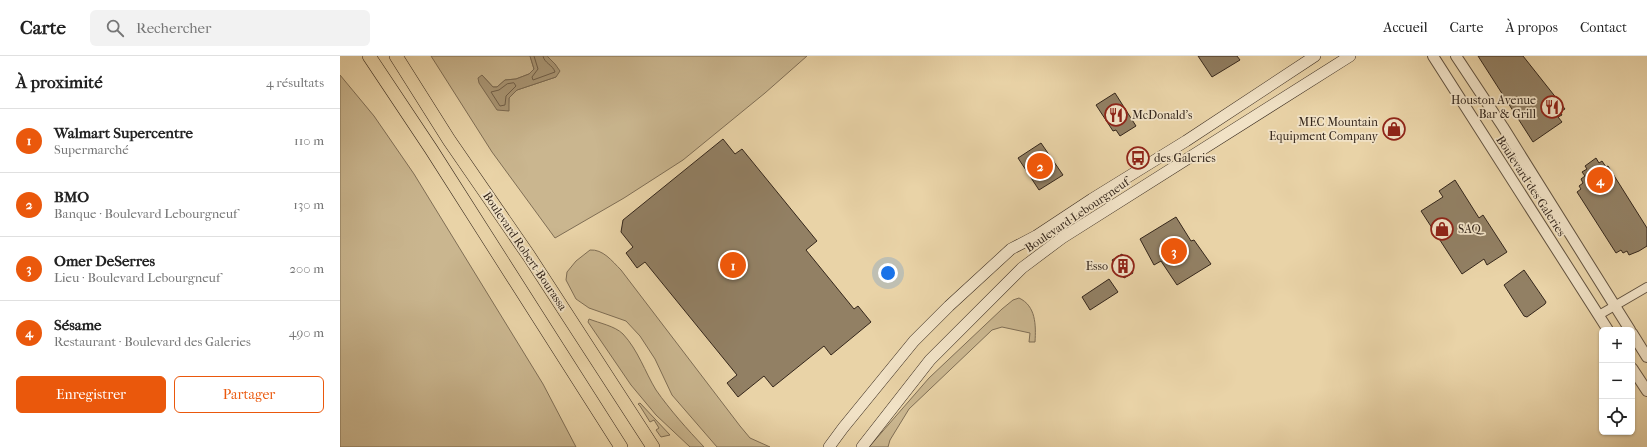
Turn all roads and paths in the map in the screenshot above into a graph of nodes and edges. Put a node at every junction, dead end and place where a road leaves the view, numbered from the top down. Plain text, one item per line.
1 (369, 56) edge
2 (396, 56) edge
3 (1315, 56) edge
4 (1350, 56) edge
5 (1433, 56) edge
6 (1456, 56) edge
7 (1647, 287) edge
8 (1615, 306) junction
9 (1599, 315) junction
10 (1606, 327) edge
11 (1628, 327) edge
12 (1635, 338) edge
13 (1647, 357) edge
14 (1635, 373) edge
15 (1647, 391) edge
16 (621, 447) edge
17 (653, 447) edge
18 (829, 447) edge
19 (862, 447) edge

1 - 16 highway, Boulevard Robert-Bourassa
2 - 17 highway, Boulevard Robert-Bourassa
3 - 18 main road, Boulevard Lebourgneuf
4 - 19 main road, Boulevard Lebourgneuf
5 - 9 street, Boulevard des Galeries
6 - 8 street, Boulevard des Galeries
7 - 8 street
8 - 9 street
8 - 11 street, Boulevard des Galeries
9 - 10 street, Boulevard des Galeries
12 - 13 street
14 - 15 street

